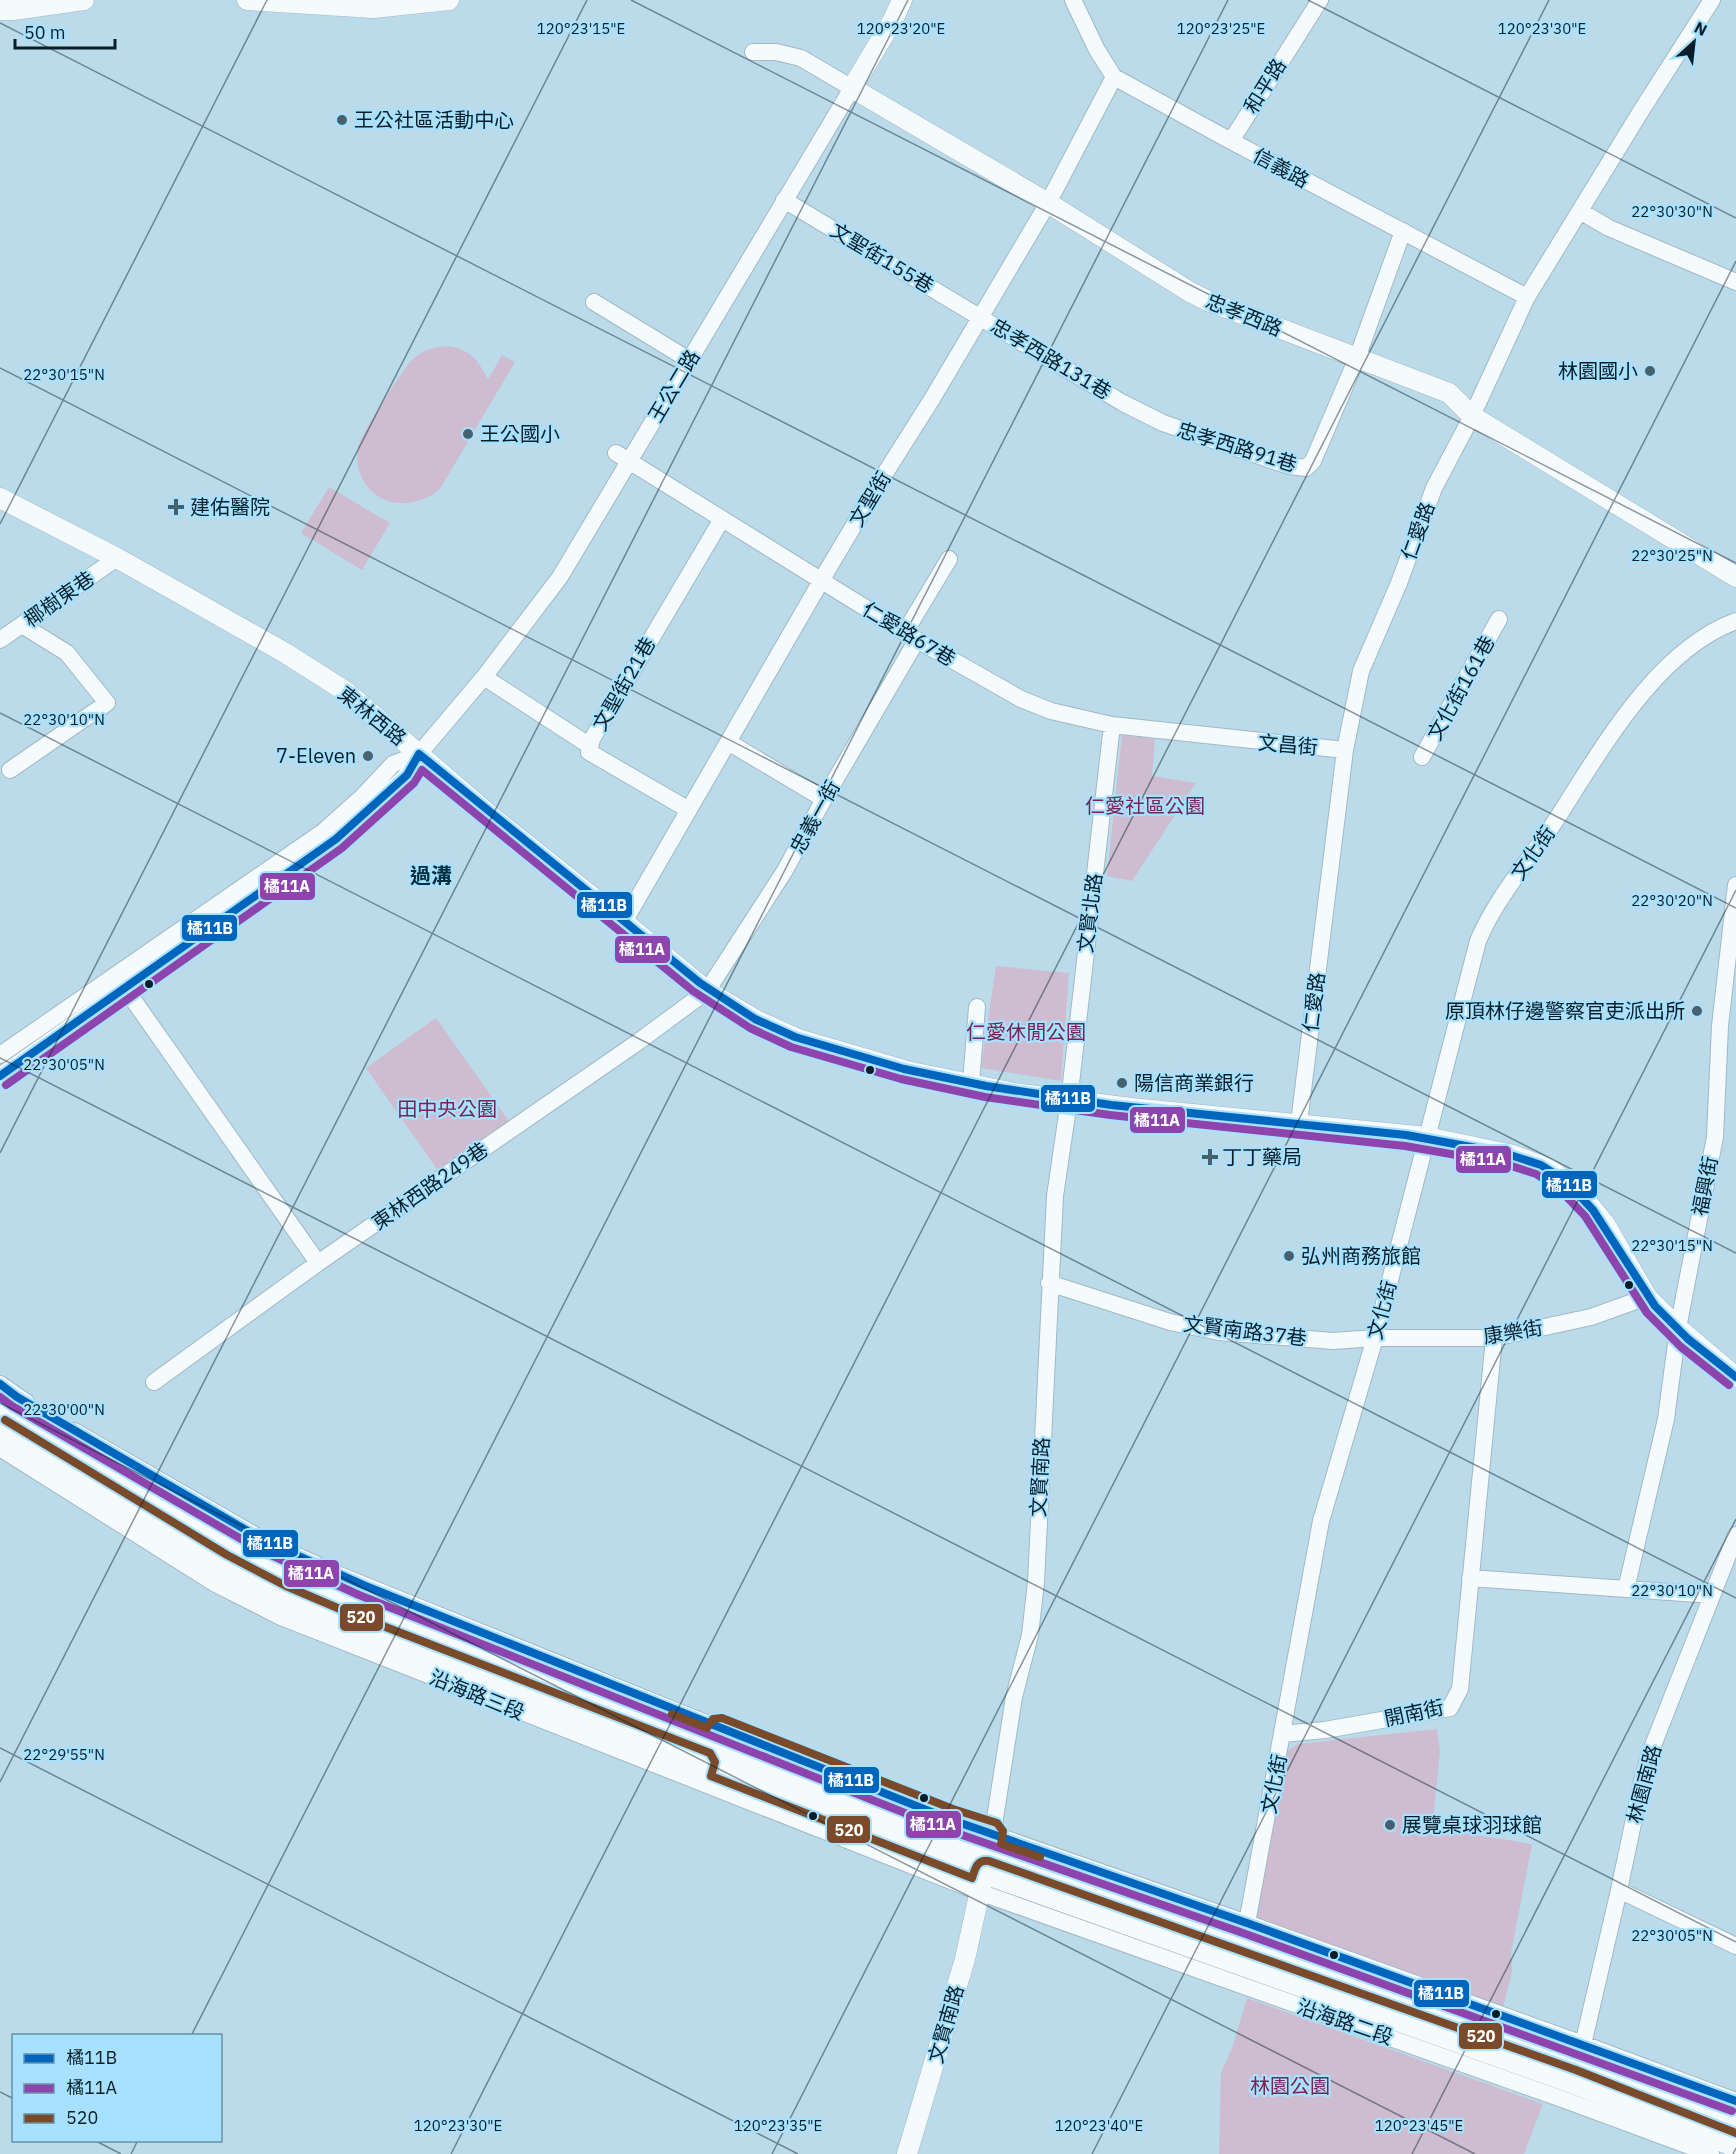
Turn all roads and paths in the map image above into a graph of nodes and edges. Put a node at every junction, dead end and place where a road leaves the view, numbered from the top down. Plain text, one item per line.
1 (84, 0) edge
2 (247, 0) edge
3 (449, 0) edge
4 (902, 0) edge
5 (1073, 0) edge
6 (1320, 0) edge
7 (1712, 0) edge
8 (0, 10) edge
9 (753, 52) dead end
10 (1114, 77) junction
11 (852, 88) junction
12 (1231, 141) junction
13 (784, 200) junction
14 (1048, 203) junction
15 (1580, 211) junction
16 (1403, 231) junction
17 (1736, 282) edge
18 (1527, 297) junction
19 (594, 302) dead end
20 (980, 316) junction
21 (1357, 358) junction
22 (689, 360) junction
23 (1123, 403) joint
24 (1472, 416) junction
25 (623, 457) junction
26 (0, 498) edge
27 (722, 519) junction
28 (117, 558) junction
29 (948, 559) dead end
30 (1736, 577) edge
31 (821, 581) junction
32 (1499, 619) dead end
33 (1736, 621) edge
34 (22, 625) junction
35 (911, 636) junction
36 (0, 640) edge
37 (484, 676) junction
38 (1112, 725) junction
39 (1231, 739) joint
40 (728, 742) junction
41 (590, 746) junction
42 (1345, 750) junction
43 (419, 754) junction
44 (1422, 757) dead end
45 (10, 770) dead end
46 (824, 799) junction
47 (689, 810) junction
48 (1736, 885) edge
49 (624, 922) junction
50 (120, 982) junction
51 (707, 991) junction
52 (977, 1007) dead end
53 (0, 1055) edge
54 (0, 1076) edge
55 (971, 1083) junction
56 (1069, 1101) junction
57 (1299, 1123) junction
58 (1427, 1137) junction
59 (318, 1263) junction
60 (1049, 1284) junction
61 (1647, 1297) junction
62 (1678, 1328) junction
63 (1375, 1338) junction
64 (1494, 1338) junction
65 (1736, 1377) edge
66 (154, 1382) dead end
67 (0, 1384) edge
68 (0, 1400) edge
69 (4, 1441) edge
70 (1736, 1535) edge
71 (257, 1545) junction
72 (1470, 1578) junction
73 (238, 1584) junction
74 (1626, 1589) junction
75 (1712, 1594) junction
76 (1283, 1734) junction
77 (709, 1754) junction
78 (987, 1862) junction
79 (1619, 1890) junction
80 (1736, 1946) edge
81 (1245, 1953) junction
82 (1575, 2070) junction
83 (1736, 2101) edge
84 (1736, 2117) edge
85 (1736, 2144) edge
86 (907, 2154) edge
87 (1711, 2154) edge

1 - 8 street
2 - 3 street
4 - 11 street, 王公二路
5 - 10 street, 信義路
6 - 12 street, 和平路
7 - 15 street, 仁愛路
9 - 11 street, 忠孝西路
10 - 12 street, 信義路
10 - 14 street, 文聖街
11 - 13 street, 王公二路
11 - 14 street, 忠孝西路
12 - 16 street, 信義路
13 - 20 street, 文聖街155巷
13 - 22 street, 王公二路
14 - 20 street, 文聖街
14 - 21 street, 忠孝西路
15 - 17 street
15 - 18 street, 仁愛路
16 - 18 street, 信義路
16 - 21 street
18 - 24 street, 仁愛路
19 - 22 street
20 - 23 street, 忠孝西路131巷
20 - 31 street, 文聖街
21 - 23 street, 忠孝西路91巷
21 - 24 street, 忠孝西路
22 - 25 street, 王公二路
24 - 30 street, 忠孝西路
24 - 42 street, 仁愛路
25 - 27 street, 仁愛路67巷
25 - 37 street, 王公二路
26 - 28 street, 東林西路
27 - 31 street, 仁愛路67巷
27 - 41 street, 文聖街21巷
28 - 34 street, 椰樹東巷
28 - 43 street, 東林西路
29 - 35 street, 忠義一街
31 - 35 street, 仁愛路67巷
31 - 40 street, 文聖街
32 - 44 street, 文化街161巷
33 - 58 street, 文化街
34 - 36 street, 椰樹東巷
34 - 45 street
35 - 38 street, 仁愛路67巷
35 - 46 street, 忠義一街
37 - 41 street
37 - 43 street, 王公二路
38 - 39 street, 仁愛路67巷
38 - 56 street, 文賢北路
39 - 42 street, 文昌街
40 - 46 street
40 - 47 street, 文聖街
41 - 47 street, 文聖街21巷
42 - 57 street, 仁愛路
43 - 49 street, 東林西路
43 - 50 street
46 - 51 street, 忠義一街
47 - 49 street, 文聖街
48 - 62 street, 福興街
49 - 51 street, 東林西路
50 - 53 street
50 - 54 street
50 - 59 street
51 - 55 street, 東林西路
51 - 59 street, 東林西路249巷
52 - 55 street
55 - 56 street, 東林西路
56 - 57 street, 東林西路
56 - 60 street, 文賢南路
57 - 58 street, 東林西路
58 - 61 street, 東林西路
58 - 63 street, 文化街
59 - 66 street, 東林西路249巷
60 - 63 street, 文賢南路37巷
60 - 78 street, 文賢南路
61 - 62 street, 東林西路
61 - 64 street, 康樂街
62 - 65 street, 東林西路
62 - 74 street, 福興街
63 - 64 street, 康樂街
63 - 76 street, 文化街
64 - 72 street, 開南街
67 - 71 street, 沿海路三段
68 - 71 main road, 沿海路三段
69 - 73 main road, 沿海路三段
70 - 75 street, 林園南路
71 - 73 street
71 - 77 main road, 沿海路三段
72 - 74 street
72 - 76 street, 開南街
73 - 77 main road, 沿海路三段
74 - 75 street
75 - 79 street, 林園南路
76 - 81 street, 文化街
77 - 78 main road, 沿海路三段
77 - 78 street, 沿海路三段
78 - 81 main road, 沿海路二段
78 - 81 street, 沿海路二段
78 - 86 street, 文賢南路
79 - 80 street
79 - 82 street, 林園南路
81 - 82 street, 沿海路二段
81 - 82 main road, 沿海路二段
82 - 83 street, 沿海路二段
82 - 84 main road, 沿海路二段
82 - 85 main road, 沿海路二段
82 - 87 street, 沿海路二段

